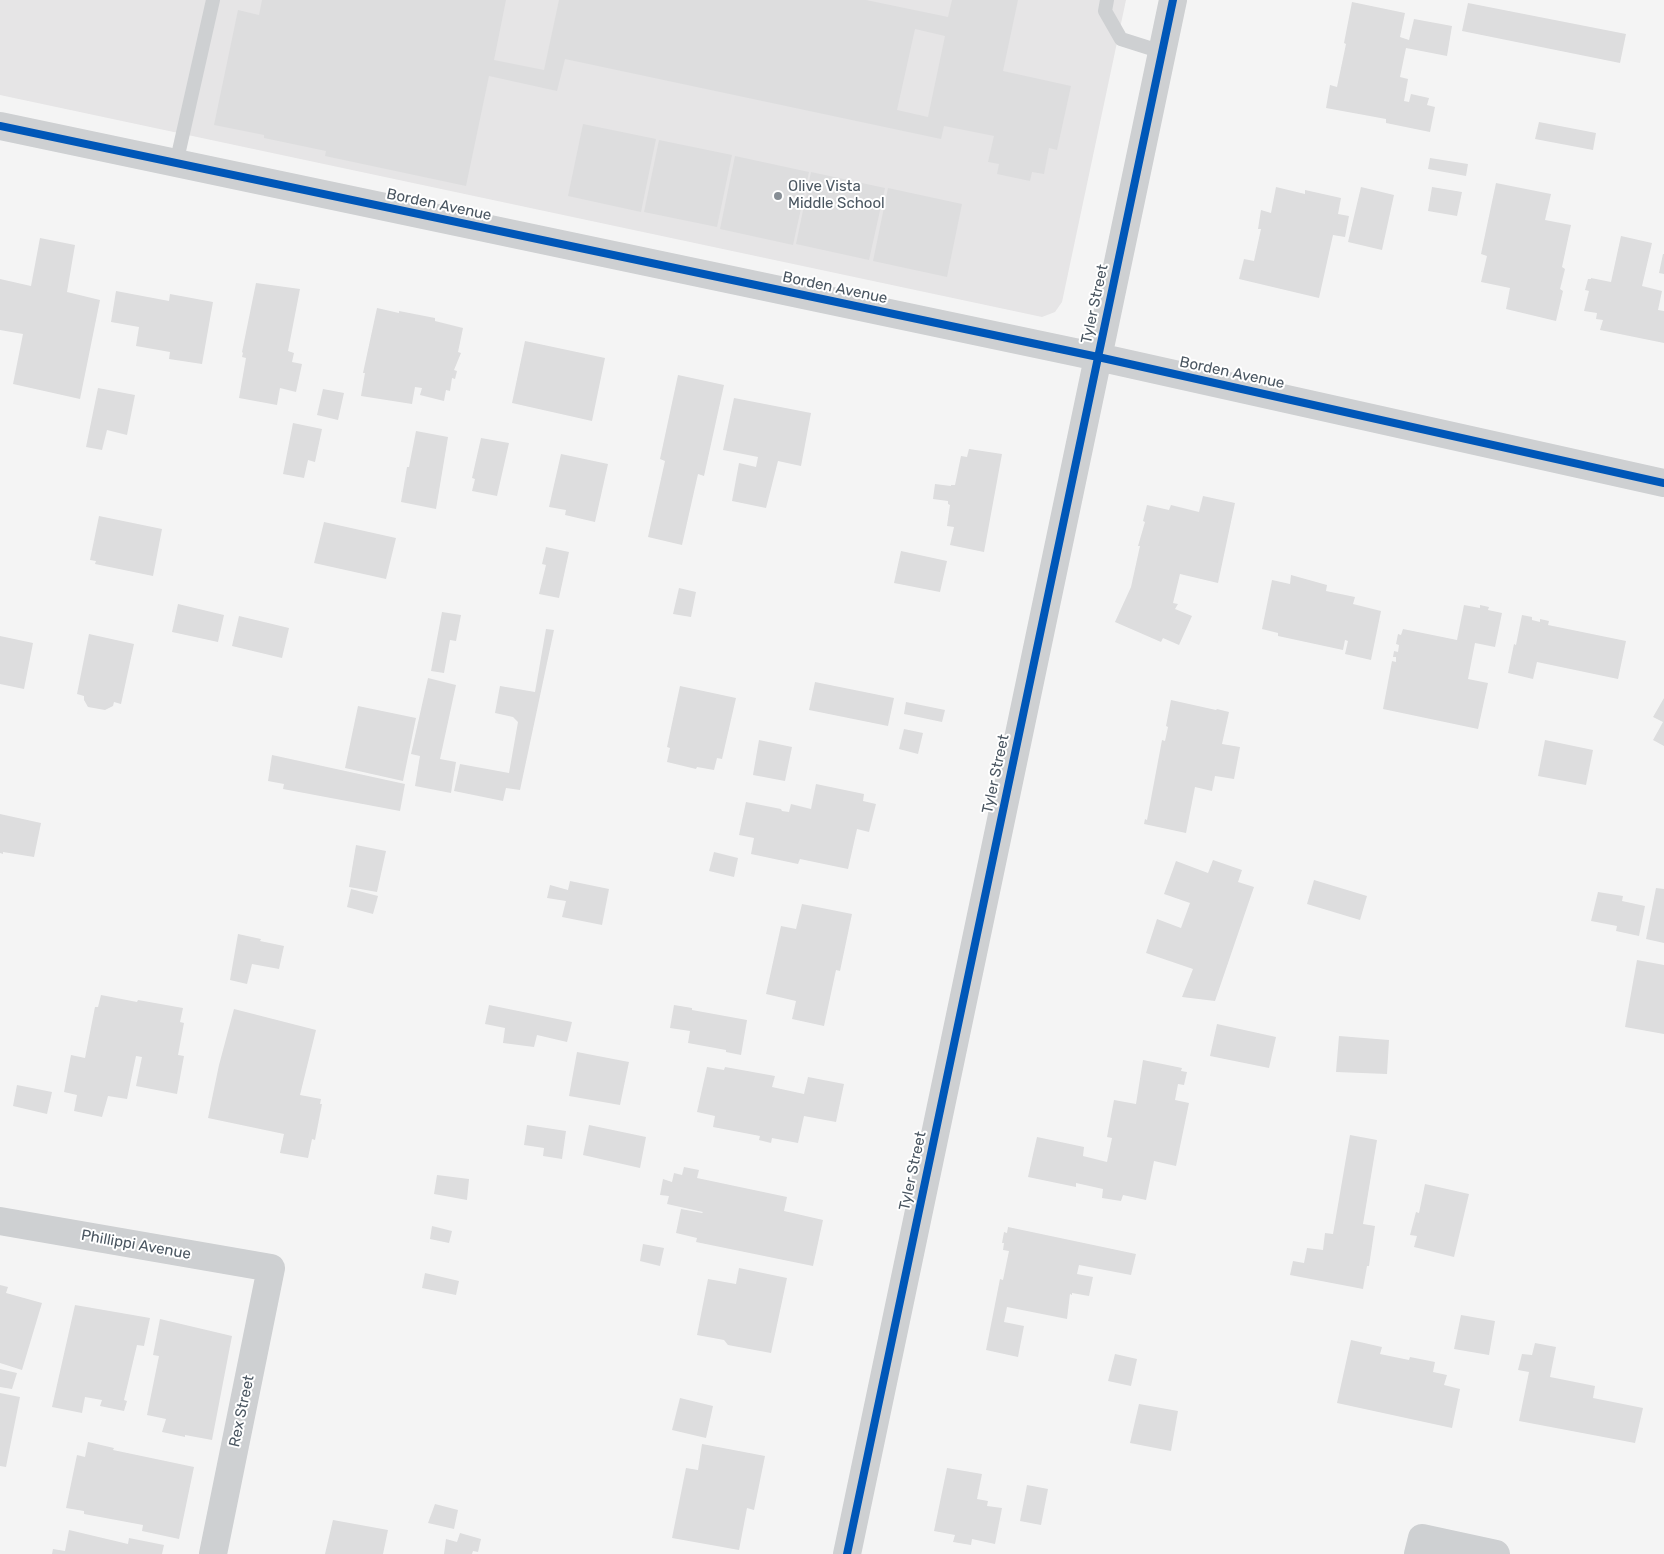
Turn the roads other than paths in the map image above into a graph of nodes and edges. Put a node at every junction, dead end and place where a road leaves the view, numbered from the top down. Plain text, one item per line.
1 (213, 0) edge
2 (1108, 0) edge
3 (1173, 0) edge
4 (1162, 52) junction
5 (0, 126) edge
6 (176, 164) junction
7 (1098, 357) junction
8 (1664, 483) edge
9 (0, 1221) edge
10 (271, 1268) joint
11 (1420, 1546) edge
12 (213, 1554) edge
13 (846, 1554) edge
14 (1496, 1554) edge

1 - 6 lane
2 - 4 lane
3 - 4 street, Tyler Street
4 - 7 street, Tyler Street
5 - 6 street, Borden Avenue
6 - 7 street, Borden Avenue
7 - 8 street, Borden Avenue
7 - 13 street, Tyler Street
9 - 10 street, Phillippi Avenue
10 - 12 street, Rex Street
11 - 14 street

